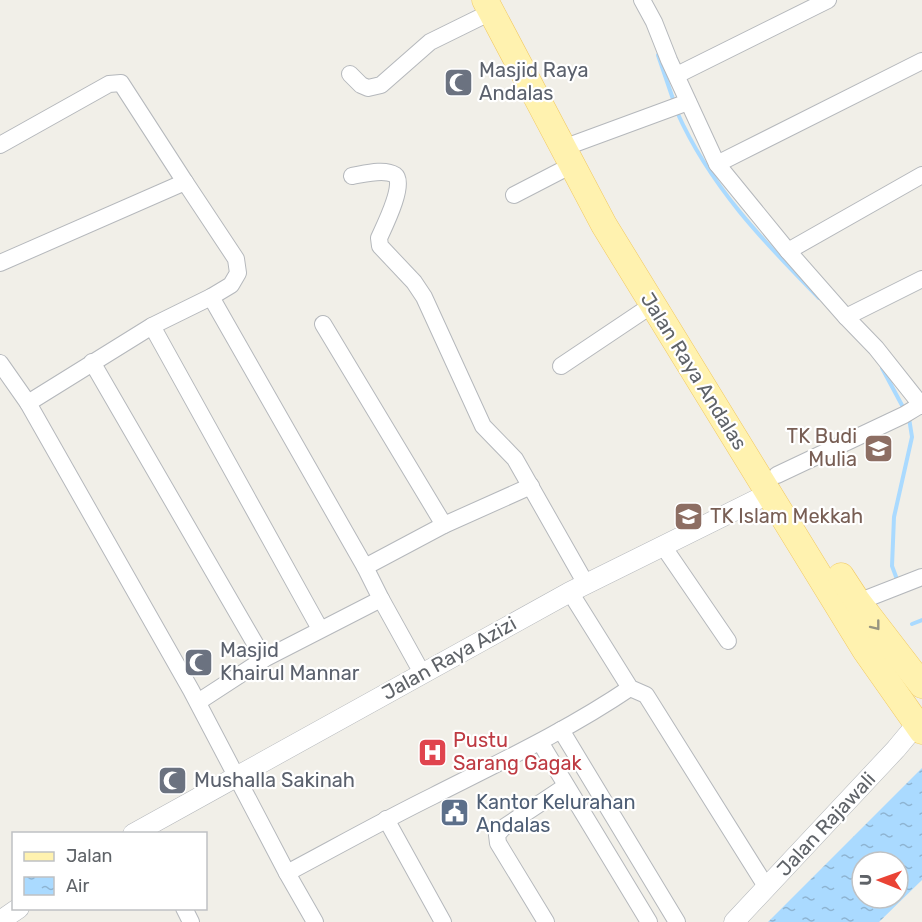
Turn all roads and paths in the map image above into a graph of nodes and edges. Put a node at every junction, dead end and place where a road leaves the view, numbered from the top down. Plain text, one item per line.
1 (642, 0) edge
2 (828, 0) edge
3 (492, 4) edge
4 (922, 61) edge
5 (350, 74) dead end
6 (677, 75) junction
7 (680, 105) junction
8 (0, 145) edge
9 (570, 152) junction
10 (717, 164) junction
11 (922, 175) edge
12 (352, 176) dead end
13 (185, 182) junction
14 (514, 195) dead end
15 (788, 251) junction
16 (0, 264) edge
17 (922, 279) edge
18 (211, 297) junction
19 (652, 306) junction
20 (846, 317) junction
21 (322, 324) dead end
22 (152, 326) junction
23 (92, 362) junction
24 (0, 363) edge
25 (561, 366) dead end
26 (707, 378) junction
27 (28, 403) junction
28 (917, 407) edge
29 (774, 484) junction
30 (531, 486) junction
31 (444, 525) junction
32 (663, 546) junction
33 (365, 567) junction
34 (922, 577) edge
35 (578, 588) junction
36 (381, 599) junction
37 (850, 606) junction
38 (320, 629) junction
39 (728, 640) dead end
40 (264, 659) junction
41 (422, 673) junction
42 (922, 685) edge
43 (630, 688) junction
44 (198, 702) junction
45 (919, 728) edge
46 (561, 730) junction
47 (540, 742) junction
48 (236, 776) junction
49 (566, 786) junction
50 (386, 819) junction
51 (137, 832) edge
52 (626, 838) junction
53 (606, 851) junction
54 (287, 873) junction
55 (767, 888) junction
56 (17, 910) edge
57 (0, 921) edge
58 (315, 922) edge
59 (443, 922) edge
60 (546, 922) edge
61 (649, 922) edge
62 (677, 922) edge
63 (734, 922) edge

1 - 6 street
2 - 6 street
3 - 5 street
3 - 9 main road, Jalan Raya Andalas
4 - 10 street
6 - 7 street
7 - 9 street
7 - 10 street
8 - 13 street
9 - 14 street
9 - 19 main road, Jalan Raya Andalas
9 - 26 main road, Jalan Raya Andalas
10 - 15 street
11 - 15 street
12 - 30 street
13 - 16 street
13 - 18 street
15 - 20 street
17 - 20 street
18 - 22 street
18 - 33 street
19 - 25 street
19 - 26 main road, Jalan Raya Andalas
20 - 28 street
21 - 31 street
22 - 23 street
22 - 38 street
23 - 27 street
23 - 40 street
24 - 27 street
26 - 29 main road, Jalan Raya Andalas
27 - 44 street
28 - 29 street
29 - 32 street, Jalan Raya Azizi
29 - 37 main road, Jalan Raya Andalas
30 - 31 street
30 - 35 street
31 - 33 street
32 - 35 street, Jalan Raya Azizi
32 - 39 street
33 - 36 street
34 - 37 street
35 - 41 street, Jalan Raya Azizi
35 - 43 street
36 - 38 street
36 - 41 street
37 -> 42 main road, Jalan Raya Andalas
37 - 45 main road, Jalan Raya Andalas
38 - 40 street
40 - 44 street
41 - 48 street, Jalan Raya Azizi
43 - 46 street
43 - 55 street
44 - 48 street
45 - 55 street, Jalan Rajawali
46 - 47 street
46 - 52 street
47 - 49 street
47 - 50 street
48 - 51 street, Jalan Raya Azizi
48 - 54 street
49 - 53 street
49 - 60 street
50 - 54 street
50 - 59 street
52 - 53 street
52 - 62 street
53 - 61 street
54 - 58 street
55 - 63 street, Jalan Rajawali
56 - 57 street

